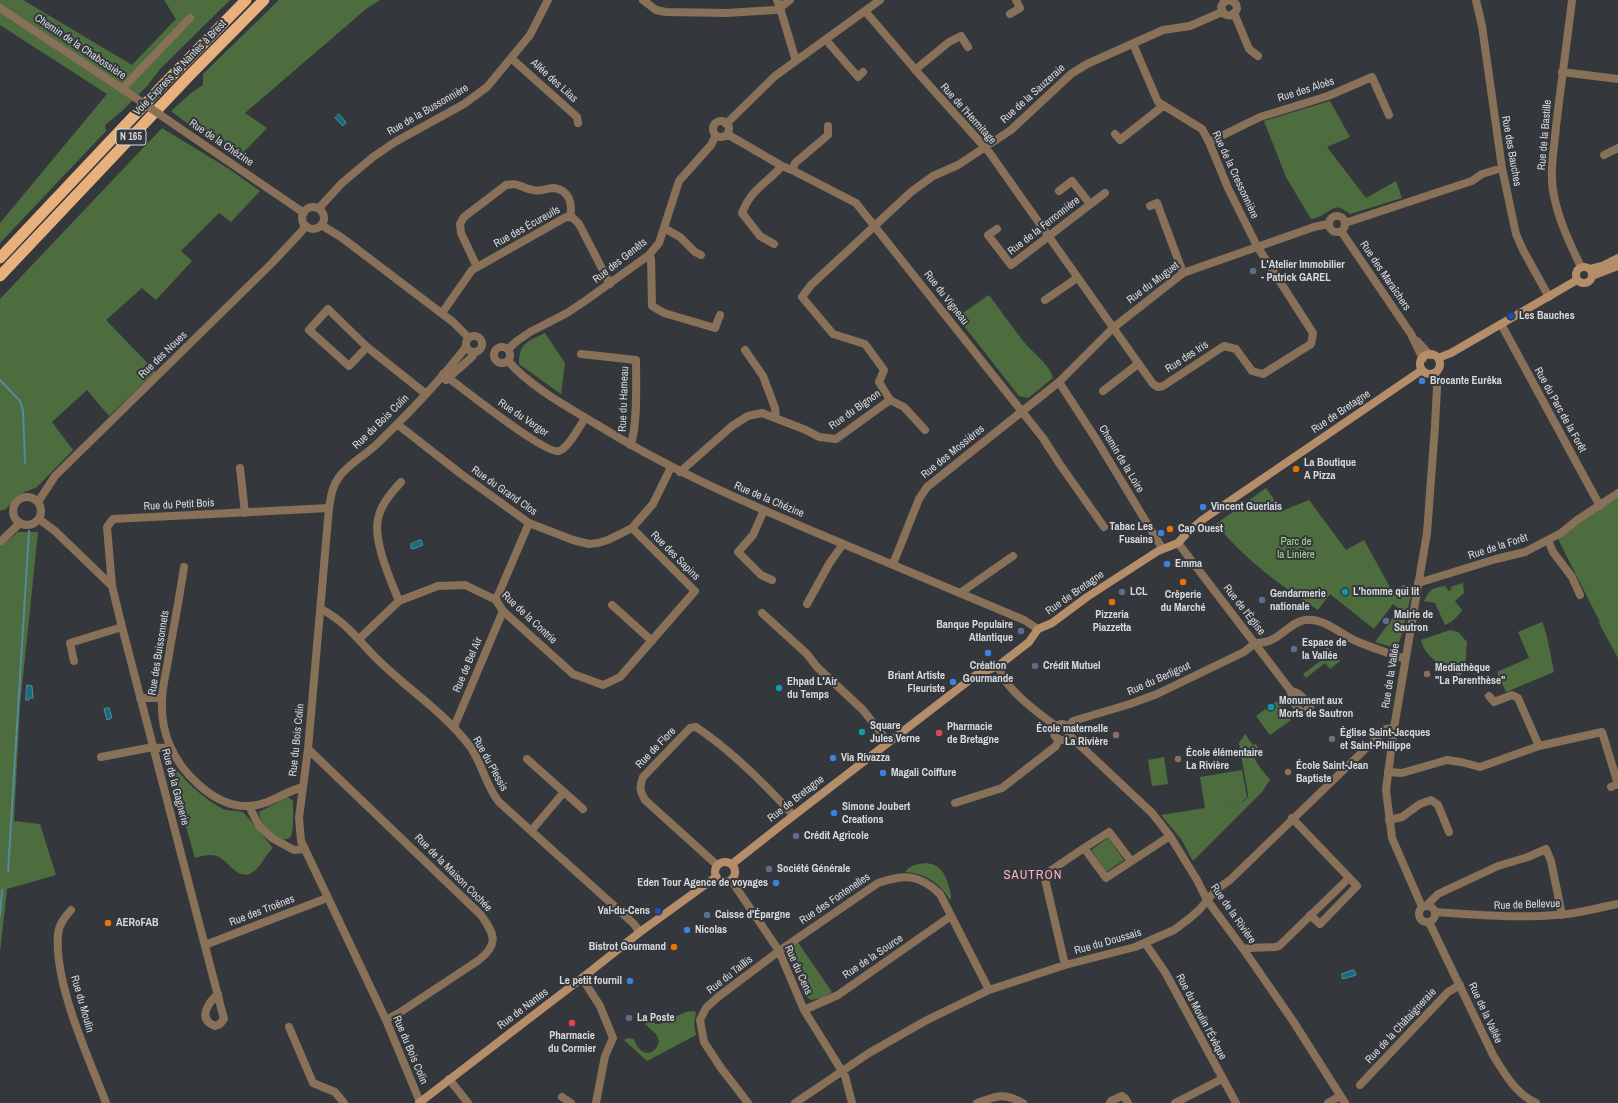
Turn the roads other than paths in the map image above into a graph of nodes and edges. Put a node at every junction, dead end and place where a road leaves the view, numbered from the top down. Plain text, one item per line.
1 (246, 0) edge
2 (264, 0) edge
3 (548, 0) edge
4 (644, 0) edge
5 (790, 0) edge
6 (880, 0) edge
7 (1016, 0) edge
8 (1476, 0) edge
9 (1572, 0) edge
10 (1230, 1) edge
11 (779, 4) edge
12 (0, 8) edge
13 (865, 11) junction
14 (1222, 12) junction
15 (1010, 14) dead end
16 (1234, 14) junction
17 (190, 18) dead end
18 (826, 40) junction
19 (1133, 44) junction
20 (968, 47) dead end
21 (1258, 56) dead end
22 (511, 58) junction
23 (796, 61) junction
24 (915, 70) junction
25 (863, 72) dead end
26 (1562, 72) junction
27 (1618, 79) edge
28 (124, 90) junction
29 (1164, 106) junction
30 (1389, 115) dead end
31 (578, 123) dead end
32 (726, 124) junction
33 (828, 126) dead end
34 (727, 134) junction
35 (1115, 134) dead end
36 (716, 135) junction
37 (1209, 142) junction
38 (1618, 148) edge
39 (985, 149) junction
40 (1604, 155) dead end
41 (782, 166) junction
42 (1502, 168) junction
43 (792, 170) junction
44 (1059, 191) dead end
45 (911, 192) joint
46 (1104, 193) dead end
47 (1090, 204) junction
48 (1150, 206) dead end
49 (319, 208) junction
50 (304, 212) junction
51 (570, 216) junction
52 (1345, 223) junction
53 (1328, 224) junction
54 (305, 225) junction
55 (321, 225) junction
56 (876, 226) junction
57 (664, 228) junction
58 (997, 229) dead end
59 (1341, 231) junction
60 (1048, 237) junction
61 (774, 244) dead end
62 (1257, 246) junction
63 (649, 255) junction
64 (701, 255) dead end
65 (0, 258) edge
66 (1618, 258) edge
67 (1618, 266) edge
68 (477, 267) junction
69 (1581, 267) junction
70 (1182, 273) junction
71 (1591, 273) junction
72 (0, 276) edge
73 (1077, 278) junction
74 (1577, 280) junction
75 (610, 284) junction
76 (1549, 297) junction
77 (1045, 300) dead end
78 (442, 314) junction
79 (720, 315) dead end
80 (1501, 324) junction
81 (1113, 328) junction
82 (469, 338) junction
83 (482, 342) junction
84 (367, 347) junction
85 (466, 347) junction
86 (508, 349) junction
87 (745, 350) dead end
88 (476, 351) junction
89 (495, 352) junction
90 (581, 354) dead end
91 (1430, 357) junction
92 (508, 361) junction
93 (1138, 364) junction
94 (1422, 370) junction
95 (1435, 373) junction
96 (446, 376) junction
97 (1059, 382) junction
98 (1103, 390) dead end
99 (426, 394) junction
100 (890, 400) junction
101 (1022, 412) junction
102 (585, 418) junction
103 (776, 418) junction
104 (397, 424) junction
105 (925, 430) dead end
106 (630, 445) junction
107 (671, 467) junction
108 (240, 468) dead end
109 (680, 472) junction
110 (401, 482) dead end
111 (1618, 494) edge
112 (38, 502) junction
113 (1600, 506) junction
114 (330, 508) junction
115 (764, 510) junction
116 (245, 512) junction
117 (39, 519) junction
118 (113, 519) joint
119 (529, 523) junction
120 (20, 524) junction
121 (1104, 527) dead end
122 (632, 528) junction
123 (1548, 540) junction
124 (0, 542) edge
125 (1178, 543) junction
126 (843, 544) junction
127 (1162, 548) junction
128 (1013, 556) dead end
129 (893, 564) junction
130 (184, 567) dead end
131 (772, 580) dead end
132 (1418, 583) junction
133 (112, 586) junction
134 (960, 593) junction
135 (1580, 595) dead end
136 (496, 600) junction
137 (399, 601) junction
138 (808, 604) dead end
139 (612, 605) dead end
140 (321, 608) junction
141 (503, 611) junction
142 (762, 613) dead end
143 (673, 618) joint
144 (122, 627) junction
145 (1038, 629) junction
146 (360, 639) junction
147 (652, 641) junction
148 (1255, 643) junction
149 (1405, 659) junction
150 (74, 661) dead end
151 (998, 666) junction
152 (1291, 691) dead end
153 (1489, 696) dead end
154 (140, 698) junction
155 (162, 698) junction
156 (1056, 726) junction
157 (454, 727) junction
158 (1394, 728) junction
159 (1068, 731) junction
160 (1059, 739) junction
161 (888, 742) junction
162 (1539, 746) junction
163 (153, 747) junction
164 (169, 747) junction
165 (308, 749) junction
166 (101, 758) dead end
167 (527, 760) dead end
168 (1388, 772) junction
169 (303, 787) junction
170 (1611, 787) dead end
171 (564, 792) junction
172 (955, 803) dead end
173 (249, 806) junction
174 (583, 809) dead end
175 (793, 815) junction
176 (1292, 818) junction
177 (1389, 820) junction
178 (531, 831) junction
179 (1449, 832) dead end
180 (1170, 836) junction
181 (1084, 848) junction
182 (305, 849) junction
183 (1131, 862) junction
184 (732, 864) junction
185 (718, 865) junction
186 (716, 877) junction
187 (1349, 878) junction
188 (731, 880) junction
189 (328, 898) junction
190 (1207, 900) junction
191 (1618, 904) edge
192 (1425, 906) junction
193 (71, 910) dead end
194 (1435, 912) junction
195 (1310, 915) junction
196 (1562, 915) junction
197 (951, 916) junction
198 (1428, 922) junction
199 (640, 932) junction
200 (1145, 944) junction
201 (205, 945) junction
202 (1244, 950) junction
203 (779, 951) junction
204 (1065, 965) junction
205 (582, 978) junction
206 (1460, 985) junction
207 (989, 990) junction
208 (218, 994) dead end
209 (804, 1010) junction
210 (386, 1020) junction
211 (289, 1027) dead end
212 (842, 1071) junction
213 (449, 1079) junction
214 (1222, 1079) junction
215 (1360, 1085) dead end
216 (1340, 1096) junction
217 (562, 1097) dead end
218 (419, 1102) edge
219 (106, 1103) edge
220 (344, 1103) edge
221 (468, 1103) edge
222 (571, 1103) edge
223 (596, 1103) edge
224 (748, 1103) edge
225 (795, 1103) edge
226 (852, 1103) edge
227 (977, 1103) edge
228 (1023, 1103) edge
229 (1110, 1103) edge
230 (1128, 1103) edge
231 (1175, 1103) edge
232 (1236, 1103) edge
233 (1328, 1103) edge
234 (1345, 1103) edge
235 (1534, 1103) edge

1 - 65 highway, Voie Express de Nantes à Brest / N 165
2 - 72 highway, Voie Express de Nantes à Brest / N 165
3 - 22 street, Rue de la Bussonnière
4 - 11 street
5 - 11 street
6 - 13 street
7 - 15 street
8 - 42 street, Rue des Bauches
9 - 26 street, Rue de la Bastille
10 - 14 street
10 - 16 street
11 - 23 street
12 - 28 street, Chemin de la Chabossière
13 - 18 street
13 - 24 street, Rue de l'Hermitage
14 - 16 street
14 - 19 street, Rue de la Sauzeraie
16 - 21 street
17 - 28 street
18 - 23 street
18 - 25 street
19 - 29 street, Rue de la Cressonnière
19 - 39 street, Rue de la Sauzeraie
20 - 24 street
22 - 31 street, Allée des Lilas
22 - 49 street, Rue de la Bussonnière
23 - 32 street
24 - 39 street, Rue de l'Hermitage
26 - 27 street
26 - 69 street, Rue de la Bastille
28 - 50 street, Rue de la Chézine, bridge
29 - 35 street
29 - 37 street, Rue de la Cressonnière
30 - 37 street, Rue des Aloès
32 - 34 street
32 - 36 street
33 - 43 street
34 - 36 street
34 - 41 street, Rue du Vigneau
36 - 57 street, Rue des Genêts
37 - 62 street, Rue de la Cressonnière
38 - 40 street
39 - 45 street, Rue de la Sauzeraie
39 - 60 street, Rue de l'Hermitage
41 - 43 street, Rue du Vigneau
41 - 61 street
42 - 52 street
42 - 76 street, Rue des Bauches
43 - 56 street, Rue du Vigneau
44 - 47 street, Rue de la Ferronnière
45 - 56 street, Rue du Bignon
46 - 47 street, Rue de la Ferronnière
47 - 60 street, Rue de la Ferronnière
48 - 70 street
49 - 50 street
49 - 55 street
50 - 54 street
51 - 68 street, Rue des Écureuils
51 - 68 street
51 - 75 street, Rue des Écureuils
52 - 53 street
52 - 59 street
53 - 59 street
53 - 62 street, Rue du Muguet
54 - 55 street
54 - 112 street, Rue des Noues
55 - 78 street
56 - 100 street, Rue du Bignon
56 - 101 street, Rue du Vigneau
57 - 63 street, Rue des Genêts
57 - 64 street
58 - 60 street, Rue de la Ferronnière
59 - 91 street, Rue des Maraîchers
60 - 73 street, Rue de l'Hermitage
62 - 70 street, Rue du Muguet
62 - 93 street, Rue des Iris
63 - 75 street, Rue des Genêts
63 - 79 street
66 - 71 main road
67 - 71 main road
68 - 78 street, Rue des Écureuils
69 - 71 main road
69 - 74 main road
70 - 81 street, Rue du Muguet
71 - 74 main road
73 - 77 street
73 - 81 street, Rue des Iris
74 - 76 main road
75 - 86 street, Rue des Genêts
76 - 80 main road
78 - 82 street
80 - 91 main road
80 - 113 street, Rue du Parc de la Forêt
81 - 93 street, Rue des Iris
81 - 97 street, Rue du Muguet
82 - 83 street
82 - 85 street
83 - 88 street
83 - 89 street
84 - 84 street
84 - 99 street
85 - 88 street
85 - 96 street, Rue du Bois Colin
86 - 89 street
86 - 92 street
87 - 103 street
88 - 89 street
88 - 96 street, Rue du Bois Colin
89 - 92 street
90 - 106 street, Rue du Hameau
91 - 94 main road
91 - 95 main road
92 - 102 street, Rue de la Chézine
93 - 98 street
94 - 95 main road
94 - 125 main road, Rue de Bretagne
95 - 132 street, Rue de la Vallée
96 - 99 street, Rue du Bois Colin
96 - 102 street, Rue du Verger
97 - 101 street, Rue du Muguet
97 - 127 street, Chemin de la Loire
99 - 104 street, Rue du Bois Colin
100 - 103 street, Rue du Bignon
100 - 105 street
101 - 121 street, Rue du Vigneau
101 - 129 street, Rue des Mossières
102 - 106 street, Rue de la Chézine
103 - 109 street, Rue du Bignon
104 - 114 street, Rue du Bois Colin
104 - 119 street, Rue du Grand Clos
106 - 107 street, Rue de la Chézine
107 - 109 street, Rue de la Chézine
107 - 122 street, Rue du Grand Clos
108 - 116 street
109 - 115 street, Rue de la Chézine
110 - 137 street
111 - 113 street, Rue de la Forêt
112 - 117 street
112 - 120 street
113 - 123 street, Rue de la Forêt
114 - 116 street, Rue du Petit Bois
114 - 140 street, Rue du Bois Colin
115 - 126 street, Rue de la Chézine
115 - 131 street
116 - 118 street, Rue du Petit Bois
117 - 120 street
117 - 133 street
118 - 133 street, Rue de la Gagnerie
119 - 122 street, Rue du Grand Clos
119 - 136 street
120 - 124 street
122 - 143 street, Rue des Sapins
123 - 132 street, Rue de la Forêt
123 - 135 street
125 - 127 main road, Rue de Bretagne
125 - 148 street, Rue de l'Église
126 - 129 street, Rue de la Chézine
126 - 138 street
127 - 145 main road, Rue de Bretagne
128 - 134 street
129 - 134 street, Rue de la Chézine
130 - 155 street, Rue des Buissonnets
132 - 149 street, Rue de la Vallée
133 - 144 street, Rue de la Gagnerie
134 - 145 street, Rue de la Chézine
136 - 137 street, Rue de la Contrie
136 - 141 street, Rue de la Contrie
137 - 146 street, Rue de la Contrie
139 - 147 street
140 - 146 street, Rue du Plessis
140 - 165 street, Rue du Bois Colin
141 - 147 street, Rue de la Contrie
141 - 157 street, Rue de Bel Air
142 - 161 street
143 - 147 street, Rue de la Contrie
144 - 150 street
144 - 154 street, Rue de la Gagnerie
145 - 151 main road, Rue de Bretagne
146 - 157 street, Rue du Plessis
148 - 149 street
148 - 152 street, Rue de l'Église
148 - 159 street, Rue du Berligout
149 - 158 street, Rue de la Vallée
151 - 156 street
151 - 161 main road, Rue de Bretagne
153 - 162 street
154 - 155 street
154 - 163 street, Rue de la Gagnerie
155 - 164 street, Rue des Buissonnets
156 - 159 street
156 - 160 street
157 - 178 street, Rue du Plessis
158 - 168 street, Rue de la Vallée
158 - 176 street, Rue du Doussais
159 - 160 street
159 - 180 street, Rue de la Rivière
160 - 172 street
161 - 175 main road, Rue de Bretagne
162 - 168 street
162 - 170 street
163 - 164 street
163 - 166 street
163 - 201 street, Rue de la Gagnerie
164 - 173 street, Rue des Buissonnets
165 - 169 street, Rue du Bois Colin
165 - 210 street, Rue de la Maison Cochée
167 - 171 street
168 - 177 street, Rue de la Vallée
169 - 173 street, Rue des Buissonnets
169 - 182 street, Rue du Bois Colin
171 - 174 street
171 - 178 street
173 - 182 street
175 - 184 main road, Rue de Bretagne
175 - 185 street, Rue de Flore
176 - 187 street
176 - 190 street, Rue du Doussais
177 - 179 street
177 - 192 street, Rue de la Vallée
178 - 199 street, Rue du Plessis
180 - 183 street
180 - 190 street, Rue de la Rivière
181 - 183 street
181 - 183 street
181 - 204 street
182 - 189 street, Rue du Bois Colin
184 - 185 main road
184 - 188 main road
185 - 186 main road
186 - 188 main road
186 - 199 main road
187 - 195 street
187 - 195 street
188 - 203 street, Rue du Cens
189 - 201 street, Rue des Troënes
189 - 210 street, Rue du Bois Colin
190 - 200 street, Rue du Doussais
190 - 202 street, Rue de la Rivière
191 - 196 street, Rue de Bellevue
192 - 194 street
192 - 196 street
192 - 198 street
193 - 219 street, Rue du Moulin
194 - 196 street, Rue de Bellevue
194 - 198 street
195 - 202 street
197 - 203 street, Rue des Fontenelles
197 - 207 street, Rue des Fontenelles
197 - 209 street, Rue de la Source
198 - 206 street, Rue de la Vallée
199 - 205 main road, Rue de Nantes
200 - 204 street, Rue du Doussais
200 - 214 street, Rue du Moulin l'Évêque
201 - 208 street, Rue de la Gagnerie
202 - 216 street, Rue de la Rivière
203 - 209 street, Rue du Cens
203 - 224 street, Rue du Taillis
204 - 207 street, Rue du Doussais
205 - 213 main road, Rue de Nantes
205 - 223 street
206 - 215 street, Rue de la Châtaigneraie
206 - 235 street, Rue de la Vallée
207 - 212 street, Rue du Doussais
209 - 212 street, Rue du Cens
210 - 218 street, Rue du Bois Colin
211 - 220 street
212 - 225 street, Rue du Doussais
212 - 226 street, Rue du Cens
213 - 218 main road, Rue de Nantes
213 - 221 street
214 - 231 street
214 - 232 street, Rue du Moulin l'Évêque
216 - 233 street
216 - 234 street, Rue de la Rivière
217 - 222 street
227 - 228 street
229 - 230 street

